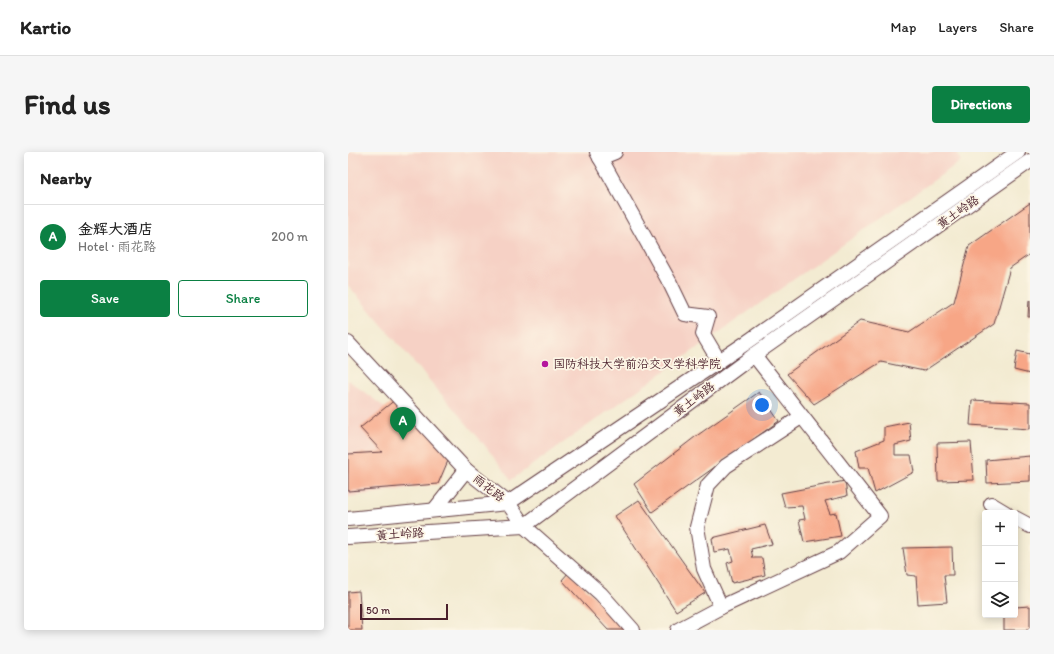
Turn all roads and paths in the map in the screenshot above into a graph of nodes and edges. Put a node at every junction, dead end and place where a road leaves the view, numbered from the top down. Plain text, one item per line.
1 (615, 152) edge
2 (1018, 152) edge
3 (599, 155) edge
4 (1030, 162) edge
5 (348, 343) edge
6 (754, 355) junction
7 (719, 360) junction
8 (801, 417) junction
9 (466, 470) junction
10 (508, 503) junction
11 (991, 504) dead end
12 (435, 509) junction
13 (1001, 510) edge
14 (348, 519) edge
15 (1018, 520) edge
16 (524, 526) junction
17 (1030, 526) edge
18 (348, 537) edge
19 (721, 607) junction
20 (633, 630) edge
21 (678, 630) edge

1 - 3 street
2 - 7 street, 黄土岭路
3 - 7 street
4 - 6 street, 黄土岭路
5 - 9 street, 雨花路
6 - 8 street
6 - 16 street, 黄土岭路
7 - 10 street, 黄土岭路
8 - 19 street
8 - 19 street
9 - 10 street, 雨花路
9 - 12 street
10 - 12 street, 黄土岭路
10 - 16 street, 雨花路
11 - 13 street
12 - 14 street, 黄土岭路
15 - 17 street
16 - 18 street, 黄土岭路
16 - 20 street, 雨花路
19 - 21 street

